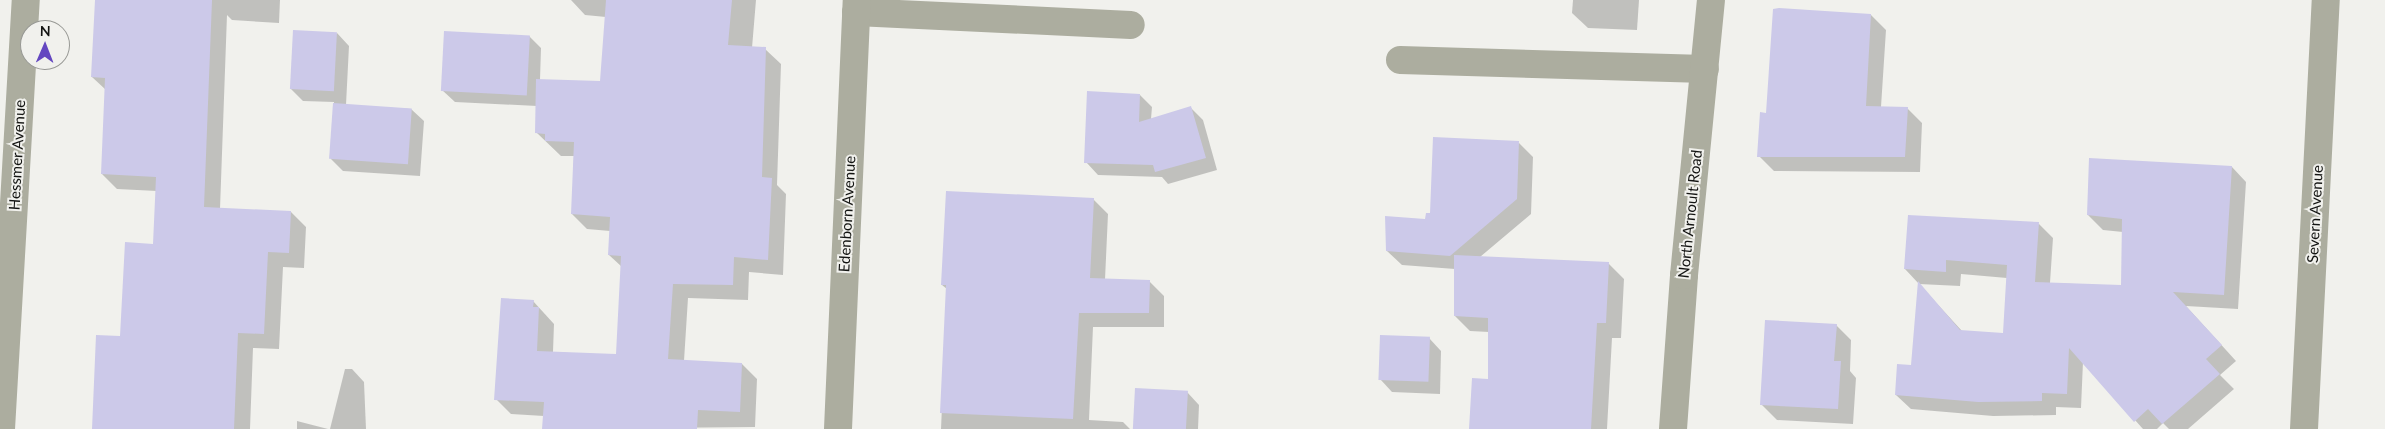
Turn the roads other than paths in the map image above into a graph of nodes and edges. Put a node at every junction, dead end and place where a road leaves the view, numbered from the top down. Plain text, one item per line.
1 (26, 0) edge
2 (1711, 0) edge
3 (2326, 0) edge
4 (857, 6) edge
5 (1131, 24) dead end
6 (1400, 60) dead end
7 (1705, 69) junction
8 (1, 429) edge
9 (838, 429) edge
10 (1673, 429) edge
11 (2304, 429) edge

1 - 8 street, Hessmer Avenue
2 - 7 street, North Arnoult Road
3 - 11 street, Severn Avenue
4 - 5 street
4 - 9 street, Edenborn Avenue
6 - 7 street
7 - 10 street, North Arnoult Road

